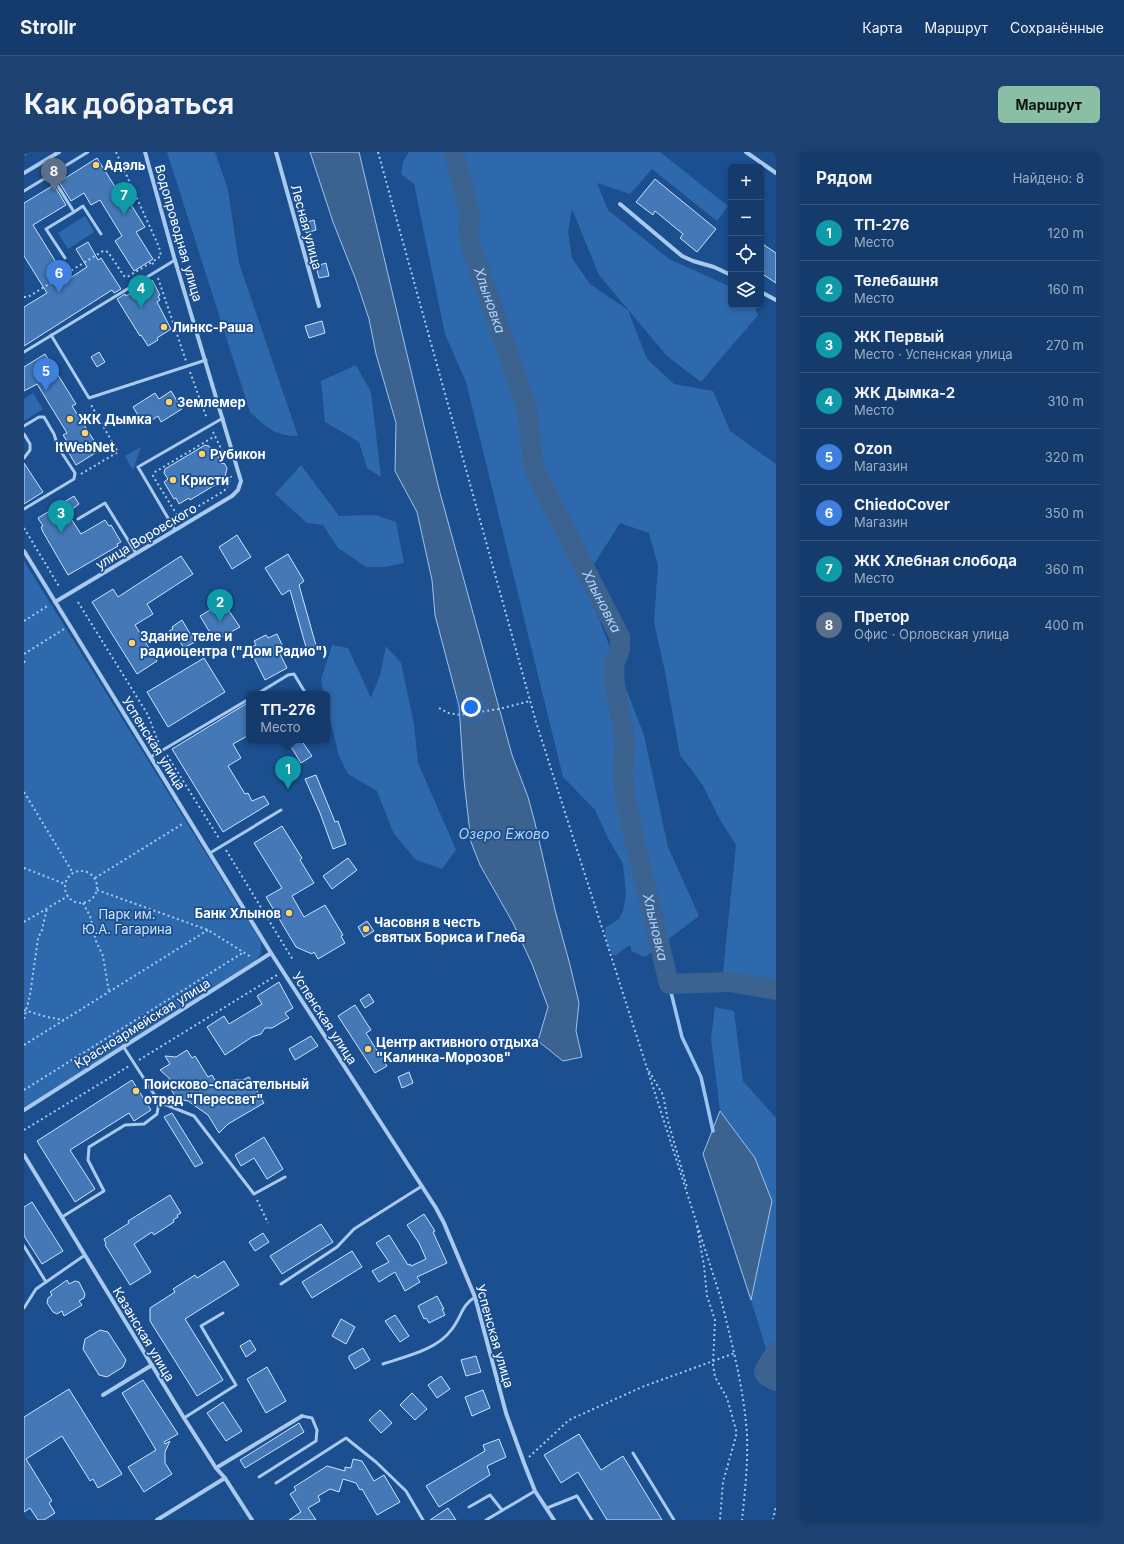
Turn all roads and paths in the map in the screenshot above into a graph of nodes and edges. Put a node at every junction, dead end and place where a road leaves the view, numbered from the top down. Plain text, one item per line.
1 (28, 152) edge
2 (59, 152) edge
3 (88, 152) edge
4 (116, 152) edge
5 (145, 152) edge
6 (276, 152) edge
7 (378, 152) edge
8 (746, 152) edge
9 (24, 154) edge
10 (24, 173) edge
11 (776, 173) edge
12 (51, 175) junction
13 (24, 191) edge
14 (620, 204) dead end
15 (74, 212) junction
16 (101, 234) dead end
17 (65, 258) dead end
18 (175, 260) junction
19 (152, 262) junction
20 (156, 271) junction
21 (728, 274) edge
22 (764, 294) edge
23 (24, 297) edge
24 (776, 300) edge
25 (319, 306) dead end
26 (51, 335) junction
27 (24, 352) edge
28 (206, 360) junction
29 (188, 366) junction
30 (89, 398) junction
31 (223, 418) junction
32 (24, 426) edge
33 (210, 426) junction
34 (24, 434) edge
35 (215, 436) junction
36 (24, 458) edge
37 (228, 464) dead end
38 (231, 474) dead end
39 (74, 479) junction
40 (241, 481) joint
41 (24, 510) edge
42 (182, 516) junction
43 (78, 519) dead end
44 (171, 523) junction
45 (24, 528) edge
46 (175, 530) junction
47 (24, 551) edge
48 (136, 553) junction
49 (60, 588) dead end
50 (55, 602) junction
51 (78, 602) dead end
52 (24, 621) edge
53 (65, 628) dead end
54 (24, 654) edge
55 (24, 661) edge
56 (26, 664) dead end
57 (262, 691) edge
58 (304, 691) edge
59 (246, 701) edge
60 (530, 701) junction
61 (439, 708) dead end
62 (163, 749) junction
63 (151, 757) junction
64 (24, 792) edge
65 (281, 810) dead end
66 (190, 819) junction
67 (223, 845) junction
68 (210, 853) junction
69 (24, 868) edge
70 (73, 873) junction
71 (95, 878) junction
72 (65, 884) junction
73 (97, 890) junction
74 (68, 896) junction
75 (83, 903) junction
76 (47, 908) junction
77 (24, 922) edge
78 (208, 930) junction
79 (244, 952) junction
80 (271, 953) junction
81 (293, 960) dead end
82 (258, 961) junction
83 (282, 972) dead end
84 (109, 992) junction
85 (25, 1011) edge
86 (24, 1019) edge
87 (64, 1020) junction
88 (24, 1045) edge
89 (123, 1046) junction
90 (134, 1063) junction
91 (647, 1068) junction
92 (24, 1090) edge
93 (159, 1102) junction
94 (24, 1110) edge
95 (24, 1130) edge
96 (24, 1155) edge
97 (285, 1177) dead end
98 (422, 1186) junction
99 (254, 1194) junction
100 (695, 1216) junction
101 (62, 1217) junction
102 (268, 1223) dead end
103 (24, 1246) edge
104 (85, 1255) junction
105 (46, 1282) junction
106 (281, 1284) dead end
107 (475, 1297) junction
108 (24, 1308) edge
109 (223, 1313) dead end
110 (734, 1353) junction
111 (714, 1361) junction
112 (383, 1364) dead end
113 (152, 1365) junction
114 (103, 1395) dead end
115 (302, 1416) joint
116 (184, 1418) junction
117 (633, 1453) dead end
118 (524, 1463) junction
119 (216, 1468) junction
120 (259, 1477) dead end
121 (225, 1478) junction
122 (276, 1483) dead end
123 (536, 1491) junction
124 (776, 1506) edge
125 (469, 1507) dead end
126 (547, 1508) junction
127 (502, 1510) junction
128 (157, 1520) edge
129 (252, 1520) edge
130 (423, 1520) edge
131 (486, 1520) edge
132 (554, 1520) edge
133 (592, 1520) edge
134 (674, 1520) edge
135 (720, 1520) edge
136 (742, 1520) edge
137 (773, 1520) edge

1 - 9 path
2 - 10 street
3 - 12 lane
4 - 19 path
5 - 18 street, Водопроводная улица
6 - 25 street, Лесная улица
7 - 60 path
8 - 11 street
12 - 13 lane
12 - 15 lane
14 - 21 street
15 - 16 lane
15 - 17 lane
18 - 20 lane
18 - 28 street, Водопроводная улица
19 - 20 path
19 - 23 path
20 - 26 lane
20 - 29 path
22 - 24 street
26 - 27 lane
26 - 30 lane
28 - 29 lane
28 - 31 street, Водопроводная улица
29 - 30 lane
29 - 33 path
30 - 39 path
31 - 33 lane
31 - 40 street, Водопроводная улица
32 - 39 lane
33 - 35 path
33 - 44 lane
34 - 36 lane
35 - 37 path
35 - 42 path
38 - 42 path
39 - 41 lane
40 - 46 street, улица Воровского
42 - 44 path
43 - 48 lane
44 - 46 lane
45 - 49 path
46 - 48 street, улица Воровского
47 - 50 street, Успенская улица
48 - 50 street, улица Воровского
50 - 52 path
50 - 63 street, Успенская улица
51 - 62 path
53 - 54 path
55 - 56 path
57 - 58 lane
59 - 62 lane
60 - 61 path
60 - 91 path
62 - 63 lane
62 - 67 path
63 - 66 street, Успенская улица
64 - 70 path
65 - 67 lane
66 - 68 street, Успенская улица
66 - 71 path
67 - 68 lane
67 - 81 path
68 - 80 street, Успенская улица
69 - 72 path
70 - 71 path
70 - 72 path
71 - 73 path
72 - 74 path
73 - 75 path
73 - 78 path
74 - 75 path
74 - 76 path
75 - 84 path
76 - 77 path
76 - 85 path
78 - 79 path
78 - 84 path
79 - 82 path
79 - 92 path
80 - 82 street, Красноармейская улица
80 - 98 street, Успенская улица
82 - 89 street, Красноармейская улица
83 - 90 path
84 - 87 path
85 - 86 path
85 - 87 path
87 - 88 path
89 - 90 lane
89 - 94 street, Красноармейская улица
90 - 93 lane
90 - 95 path
91 - 100 path
91 - 100 path
93 - 99 lane
93 - 101 lane
96 - 101 street, Казанская улица
97 - 99 lane
98 - 106 lane
98 - 107 street, Успенская улица
99 - 102 path
100 - 110 path
100 - 111 path
101 - 104 street, Казанская улица
103 - 105 lane
104 - 105 lane
104 - 113 street, Казанская улица
105 - 108 lane
107 - 112 lane
107 - 118 street, Успенская улица
109 - 116 lane
110 - 111 path
110 - 136 path
111 - 118 path
111 - 135 path
113 - 114 street
113 - 116 street, Казанская улица
115 - 119 street
115 - 120 lane
116 - 119 street, Казанская улица
117 - 134 lane
118 - 123 street, Успенская улица
119 - 121 street, Казанская улица
121 - 128 street
121 - 129 street, Казанская улица
122 - 130 lane
123 - 126 street, Успенская улица
123 - 127 lane
124 - 137 path
125 - 127 lane
126 - 132 street, Успенская улица
126 - 133 lane
127 - 131 lane

